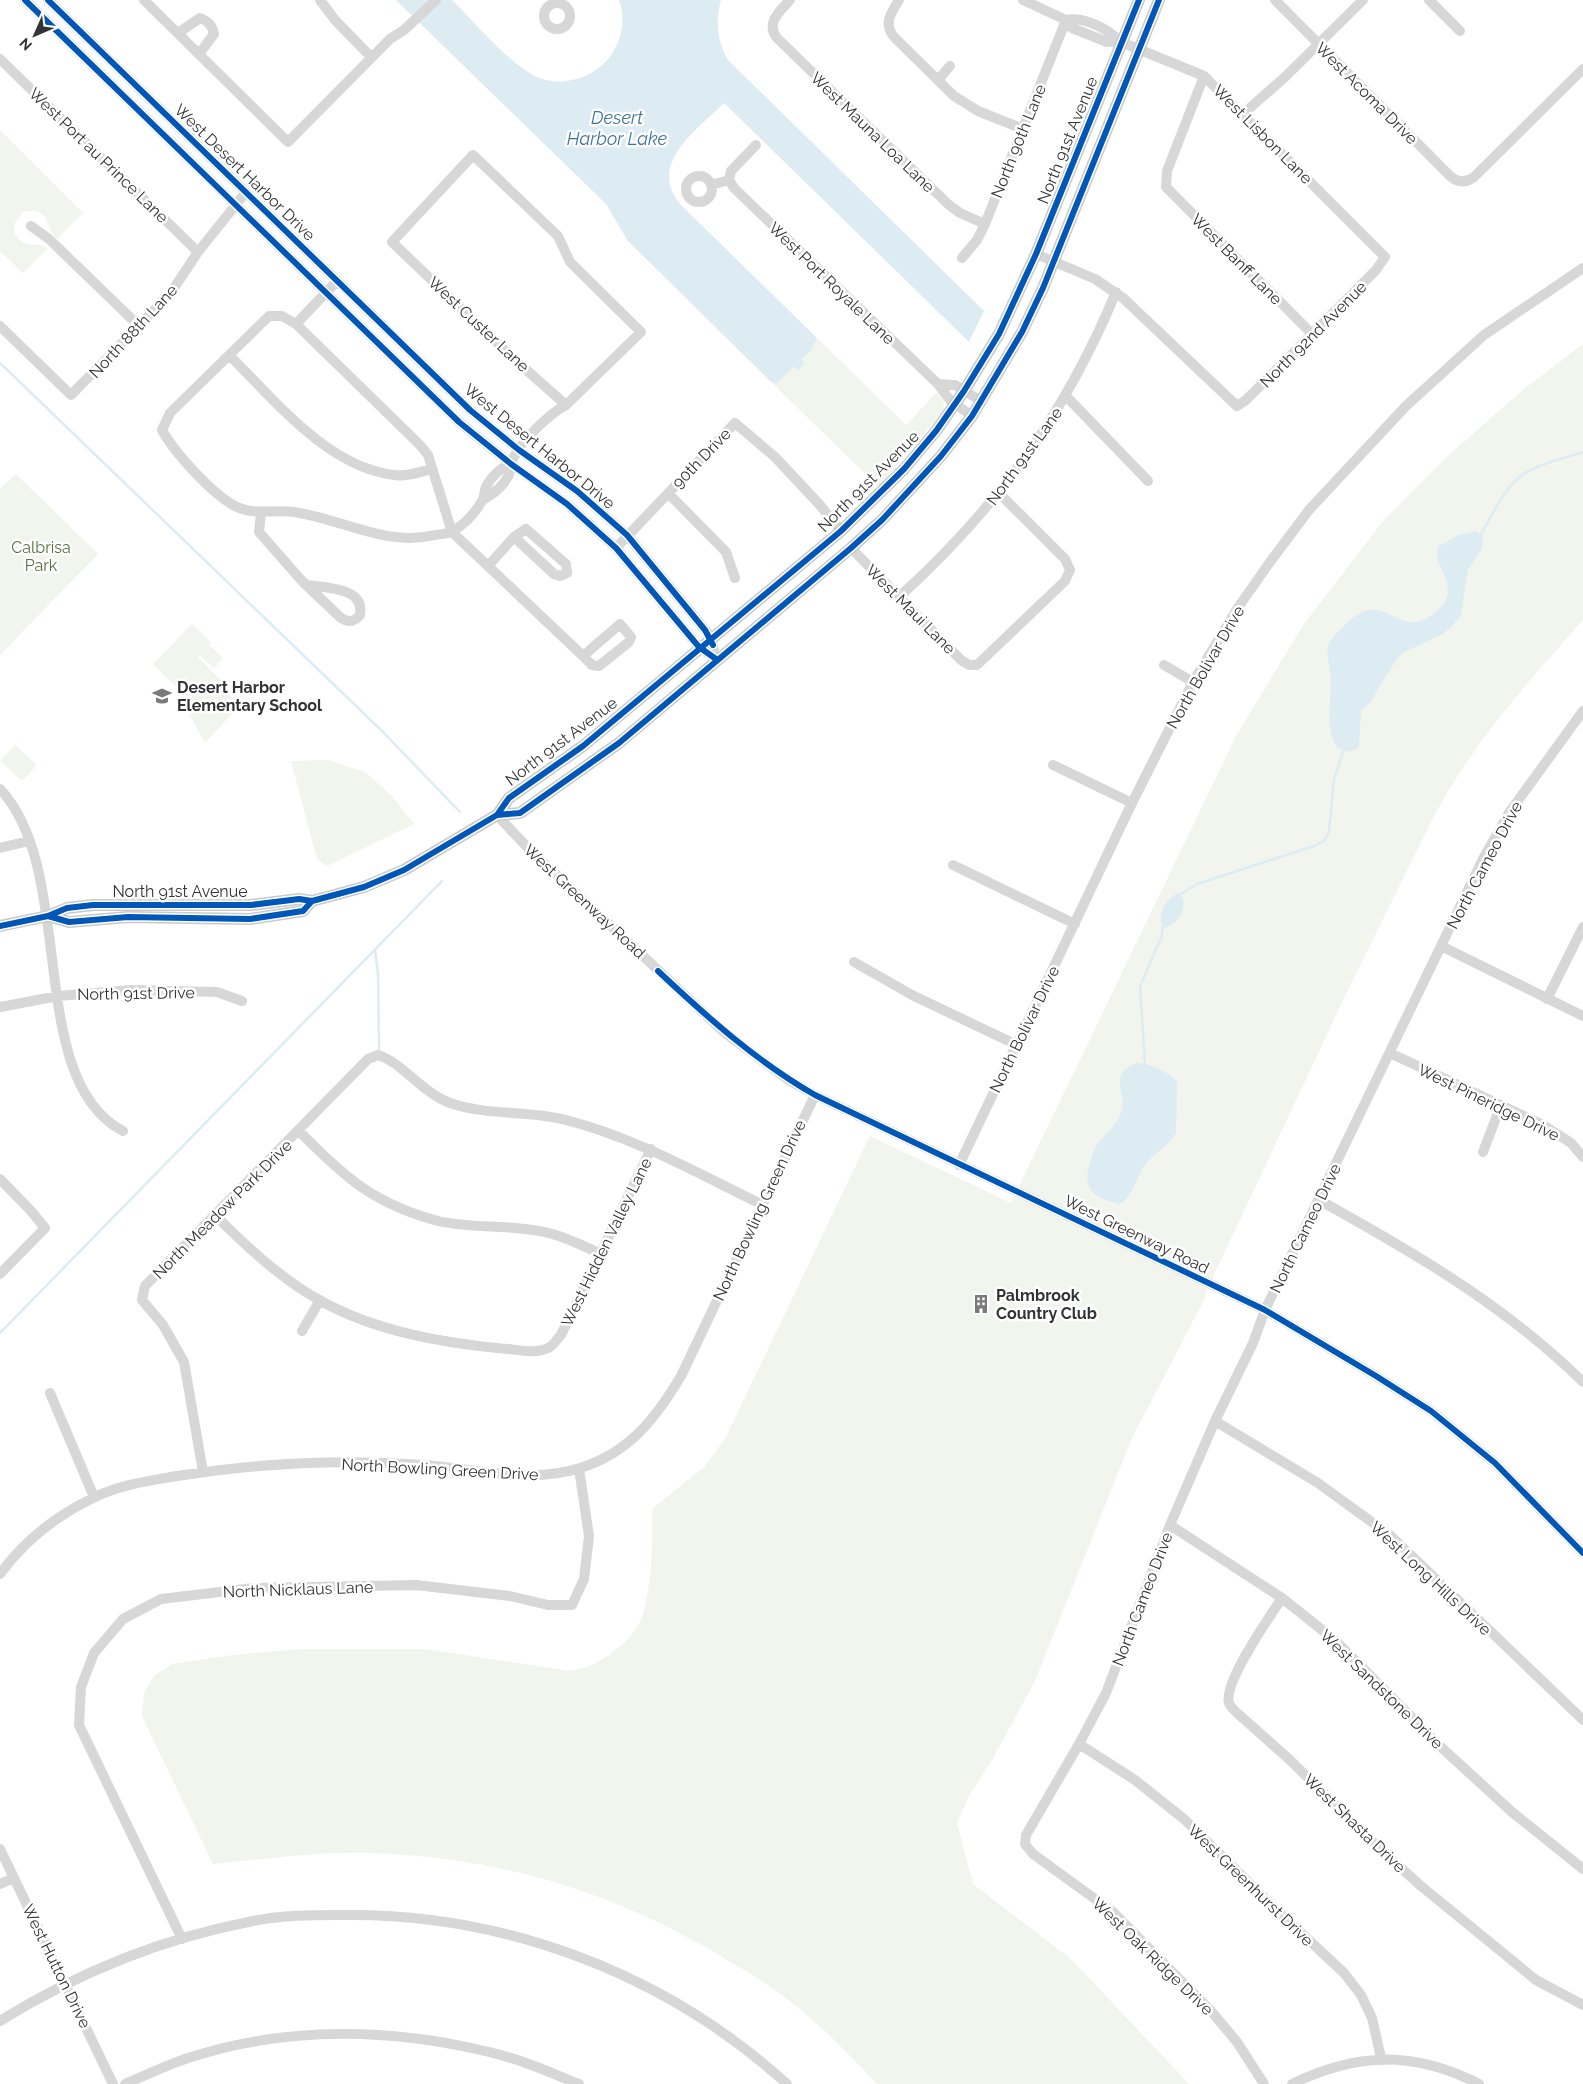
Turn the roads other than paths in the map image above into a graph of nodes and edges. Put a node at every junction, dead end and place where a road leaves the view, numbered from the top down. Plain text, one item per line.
1 (25, 0) edge
2 (48, 0) edge
3 (144, 0) edge
4 (320, 0) edge
5 (436, 0) edge
6 (790, 0) edge
7 (900, 0) edge
8 (1024, 0) edge
9 (1139, 0) edge
10 (1159, 0) edge
11 (1275, 0) edge
12 (1363, 0) edge
13 (1429, 0) edge
14 (1066, 20) junction
15 (1460, 31) dead end
16 (178, 33) junction
17 (1120, 42) junction
18 (1318, 44) junction
19 (1139, 49) junction
20 (199, 54) junction
21 (371, 57) junction
22 (0, 59) edge
23 (950, 66) dead end
24 (1583, 69) edge
25 (1204, 76) junction
26 (938, 80) junction
27 (1243, 114) junction
28 (1023, 129) junction
29 (756, 145) dead end
30 (729, 180) junction
31 (711, 185) dead end
32 (246, 192) junction
33 (235, 204) junction
34 (985, 224) junction
35 (31, 226) dead end
36 (198, 252) junction
37 (1036, 254) junction
38 (1385, 257) joint
39 (962, 258) dead end
40 (1054, 262) junction
41 (1583, 268) edge
42 (337, 281) junction
43 (325, 292) junction
44 (1116, 292) junction
45 (296, 324) junction
46 (0, 326) edge
47 (139, 326) junction
48 (1312, 334) junction
49 (230, 355) junction
50 (938, 384) junction
51 (964, 391) junction
52 (1066, 396) junction
53 (981, 401) junction
54 (566, 405) junction
55 (955, 405) junction
56 (972, 416) junction
57 (519, 450) junction
58 (510, 464) junction
59 (432, 469) junction
60 (1148, 481) dead end
61 (668, 493) junction
62 (999, 493) junction
63 (261, 513) junction
64 (841, 531) junction
65 (452, 532) junction
66 (627, 536) junction
67 (514, 537) junction
68 (616, 548) junction
69 (851, 548) junction
70 (488, 566) junction
71 (735, 578) dead end
72 (307, 585) junction
73 (899, 597) junction
74 (711, 637) junction
75 (699, 647) junction
76 (583, 656) junction
77 (716, 659) junction
78 (1164, 665) dead end
79 (1193, 682) junction
80 (1583, 711) edge
81 (1054, 765) dead end
82 (0, 789) edge
83 (1132, 803) junction
84 (497, 815) junction
85 (29, 841) junction
86 (0, 848) edge
87 (953, 865) dead end
88 (312, 902) junction
89 (212, 905) junction
90 (48, 916) junction
91 (212, 919) junction
92 (1075, 924) junction
93 (0, 926) edge
94 (1583, 927) edge
95 (1441, 946) junction
96 (854, 962) dead end
97 (58, 996) junction
98 (1547, 999) junction
99 (242, 1001) dead end
100 (0, 1007) edge
101 (1583, 1016) edge
102 (1017, 1045) junction
103 (1390, 1053) junction
104 (815, 1096) junction
105 (1501, 1105) junction
106 (122, 1131) dead end
107 (299, 1131) junction
108 (651, 1149) junction
109 (1483, 1152) dead end
110 (1583, 1157) edge
111 (959, 1165) junction
112 (0, 1180) edge
113 (1320, 1200) junction
114 (762, 1204) junction
115 (215, 1216) junction
116 (601, 1254) junction
117 (0, 1274) edge
118 (320, 1300) junction
119 (1264, 1310) junction
120 (302, 1331) dead end
121 (1583, 1382) edge
122 (50, 1392) dead end
123 (1215, 1421) junction
124 (579, 1469) junction
125 (203, 1472) junction
126 (94, 1497) junction
127 (1170, 1525) junction
128 (1583, 1553) edge
129 (4, 1561) edge
130 (0, 1574) edge
131 (1282, 1598) junction
132 (1583, 1720) edge
133 (1079, 1744) junction
134 (1025, 1844) joint
135 (0, 1849) edge
136 (1583, 1868) edge
137 (14, 1878) junction
138 (0, 1884) edge
139 (182, 1939) junction
140 (65, 1984) junction
141 (1583, 2005) edge
142 (0, 2021) edge
143 (1381, 2058) junction
144 (1473, 2083) edge
145 (114, 2084) edge
146 (125, 2084) edge
147 (578, 2084) edge
148 (787, 2084) edge
149 (1264, 2084) edge
150 (1292, 2084) edge

1 - 33 street, West Desert Harbor Drive
2 - 32 street, West Desert Harbor Drive
3 - 16 street
4 - 21 street
5 - 21 street
6 - 34 street, West Mauna Loa Lane
7 - 26 street
8 - 14 street, West Lisbon Lane
9 - 17 main road, North 91st Avenue
10 - 19 main road, North 91st Avenue
11 - 18 street, West Acoma Drive
12 - 18 street
13 - 15 street
14 - 17 street, West Lisbon Lane
14 - 28 street, North 90th Lane
16 - 20 street
16 - 20 street
17 - 19 street, West Lisbon Lane
17 - 37 main road, North 91st Avenue
18 - 24 street, West Acoma Drive
18 - 27 street
19 - 25 street, West Lisbon Lane
19 - 40 main road, North 91st Avenue
20 - 21 street
22 - 36 street, West Port au Prince Lane
23 - 26 street
25 - 27 street, West Lisbon Lane
25 - 48 street, West Banff Lane
26 - 28 street
27 - 38 street, West Lisbon Lane
28 - 34 street, North 90th Lane
29 - 30 street
30 - 31 street
30 - 50 street, West Port Royale Lane
32 - 33 street, North 88th Lane
32 - 42 street, West Desert Harbor Drive
33 - 36 street, North 88th Lane
33 - 43 street, West Desert Harbor Drive
34 - 39 street, North 90th Lane
35 - 47 street
36 - 47 street, North 88th Lane
37 - 40 street
37 - 51 main road, North 91st Avenue
38 - 48 street, North 92nd Avenue
40 - 44 street
40 - 53 main road, North 91st Avenue
41 - 79 street, North Bolivar Drive
42 - 43 street
42 - 57 street, West Desert Harbor Drive
43 - 45 street
43 - 58 street, West Desert Harbor Drive
44 - 48 street, North 92nd Avenue
44 - 52 street, North 91st Lane
45 - 49 street
45 - 59 street
46 - 47 street, North 88th Lane
49 - 59 street
49 - 63 street
50 - 51 street
50 - 55 street, West Port Royale Lane
51 - 53 street
51 - 55 main road, North 91st Avenue
52 - 60 street
52 - 62 street, North 91st Lane
53 - 56 main road, North 91st Avenue
54 - 54 street, West Custer Lane
54 - 57 street
55 - 56 street, West Port Royale Lane
55 - 64 main road, North 91st Avenue
56 - 69 main road, North 91st Avenue
57 - 58 street
57 - 66 street, West Desert Harbor Drive
58 - 65 street
58 - 68 street, West Desert Harbor Drive
59 - 65 street
61 - 64 street, 90th Drive
61 - 66 street, 90th Drive
61 - 71 street
62 - 73 street, North 91st Lane
62 - 73 street, West Maui Lane
63 - 65 street
63 - 72 street
64 - 74 main road, North 91st Avenue
65 - 70 street
66 - 68 street, 90th Drive
66 - 74 street, West Desert Harbor Drive
67 - 67 street
67 - 70 street
68 - 75 street, West Desert Harbor Drive
69 - 73 street, West Maui Lane
69 - 77 main road, North 91st Avenue
70 - 76 street
72 - 72 street
74 - 75 main road, North 91st Avenue
74 - 77 street, West Desert Harbor Drive
75 - 77 street, West Desert Harbor Drive
75 - 84 main road, North 91st Avenue
76 - 76 street
77 - 84 main road, North 91st Avenue
78 - 79 street
79 - 83 street, North Bolivar Drive
80 - 95 street, North Cameo Drive
81 - 83 street
82 - 85 street
83 - 92 street, North Bolivar Drive
84 - 88 main road, North 91st Avenue
84 - 104 street, West Greenway Road
85 - 86 street
85 - 90 street
87 - 92 street
88 - 89 main road, North 91st Avenue
88 - 91 main road, North 91st Avenue
89 - 90 main road, North 91st Avenue
89 - 91 main road
90 - 91 main road, North 91st Avenue
90 - 93 main road, North 91st Avenue
90 - 97 street
92 - 102 street, North Bolivar Drive
94 - 98 street
95 - 98 street
95 - 103 street, North Cameo Drive
96 - 102 street
97 - 99 street, North 91st Drive
97 - 100 street, North 91st Drive
97 - 106 street
98 - 101 street
102 - 111 street, North Bolivar Drive
103 - 105 street, West Pineridge Drive
103 - 113 street, North Cameo Drive
104 - 111 street, West Greenway Road
104 - 114 street, North Bowling Green Drive
105 - 109 street
105 - 110 street, West Pineridge Drive
107 - 108 street, North Meadow Park Drive
107 - 115 street, North Meadow Park Drive
107 - 116 street
108 - 114 street
108 - 116 street, West Hidden Valley Lane
111 - 119 street, West Greenway Road
112 - 117 street
113 - 119 street, North Cameo Drive
113 - 121 street
114 - 124 street, North Bowling Green Drive
115 - 118 street, West Hidden Valley Lane
115 - 125 street, North Meadow Park Drive
116 - 118 street, West Hidden Valley Lane
118 - 120 street
119 - 123 street, North Cameo Drive
119 - 128 street, West Greenway Road
122 - 126 street
123 - 127 street, North Cameo Drive
123 - 132 street, West Long Hills Drive
124 - 125 street, North Bowling Green Drive
124 - 139 street, North Nicklaus Lane
125 - 126 street, North Bowling Green Drive
126 - 129 street, North Bowling Green Drive
127 - 131 street, West Sandstone Drive
127 - 133 street, North Cameo Drive
129 - 130 street, North Bowling Green Drive
131 - 136 street, West Sandstone Drive
131 - 141 street, West Shasta Drive
133 - 134 street, North Cameo Drive
133 - 143 street, West Greenhurst Drive
134 - 149 street, West Oak Ridge Drive
135 - 137 street, West Hutton Drive
137 - 138 street
137 - 140 street, West Hutton Drive
139 - 140 street
139 - 148 street
140 - 142 street
140 - 145 street, West Hutton Drive
143 - 144 street
143 - 150 street
146 - 147 street

